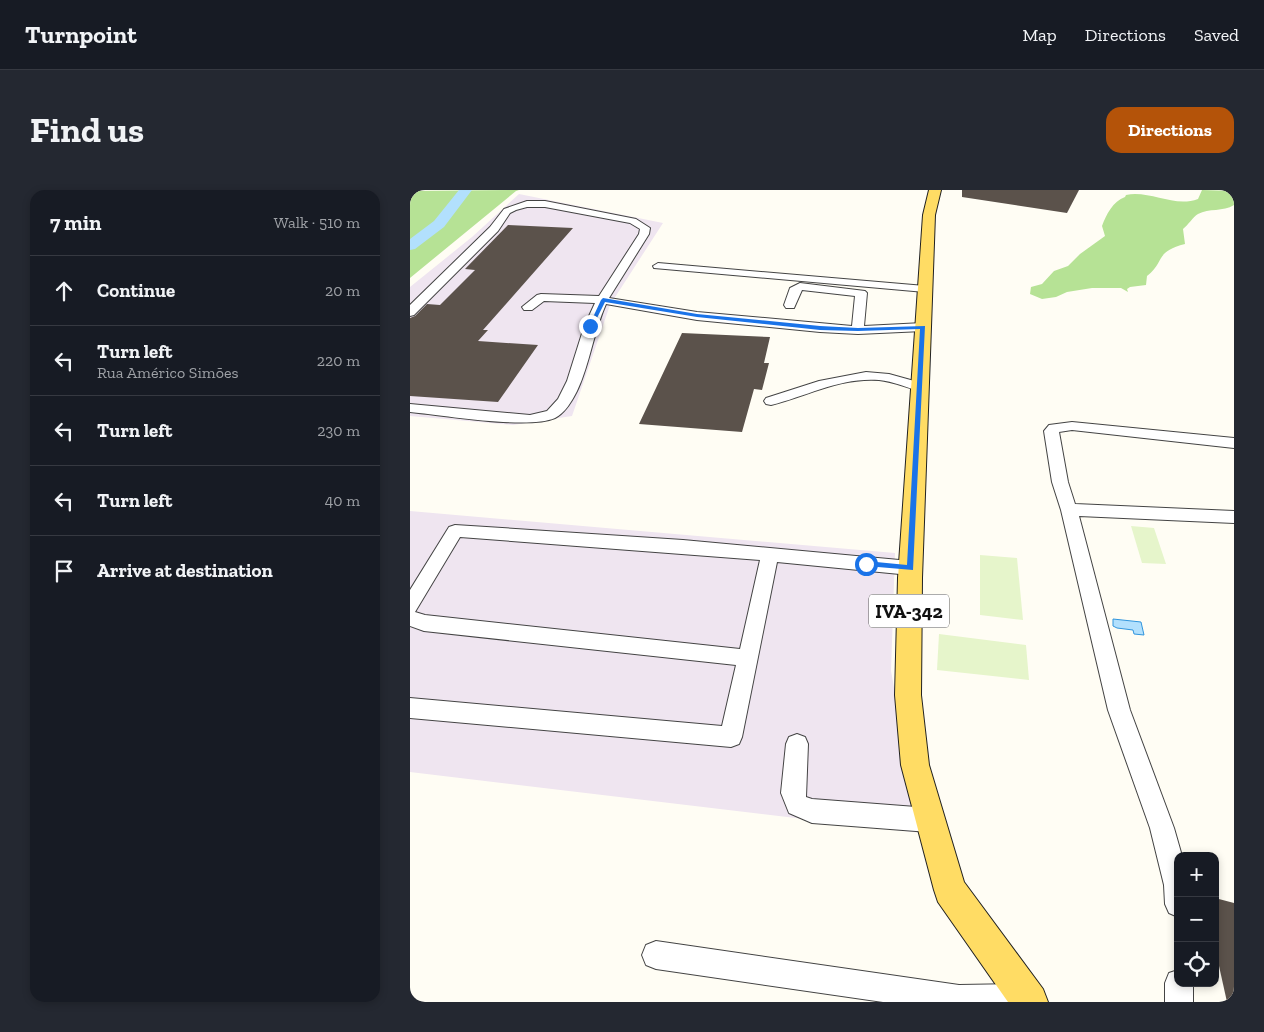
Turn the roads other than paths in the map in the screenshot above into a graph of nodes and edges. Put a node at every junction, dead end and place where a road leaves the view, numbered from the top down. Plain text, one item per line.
1 (935, 190) edge
2 (658, 266) dead end
3 (925, 289) junction
4 (603, 300) junction
5 (790, 305) dead end
6 (528, 307) dead end
7 (410, 312) edge
8 (923, 327) junction
9 (858, 330) junction
10 (880, 376) junction
11 (921, 377) junction
12 (771, 401) dead end
13 (410, 408) edge
14 (1234, 443) edge
15 (1069, 510) junction
16 (1234, 517) edge
17 (770, 554) junction
18 (910, 568) junction
19 (410, 606) edge
20 (410, 618) edge
21 (748, 658) junction
22 (410, 708) edge
23 (797, 744) dead end
24 (929, 820) junction
25 (1178, 897) edge
26 (656, 956) dead end
27 (1180, 987) edge
28 (1028, 1000) edge
29 (1179, 1002) edge

1 - 3 main road, IVA-342
2 - 3 street
3 - 8 main road, IVA-342
4 - 6 street
4 - 7 street
4 - 9 street
4 - 13 lane
5 - 9 street
8 - 9 street
8 - 11 main road, IVA-342
10 - 11 lane
10 - 11 lane
10 - 12 lane
11 - 18 main road, IVA-342
14 - 15 street
15 - 16 street
15 - 25 street
17 - 18 street
17 - 19 street
17 - 21 street
18 - 24 main road, IVA-342
20 - 21 street
21 - 22 street
23 - 24 street
24 - 28 main road, IVA-342
26 - 28 street
27 - 29 street

